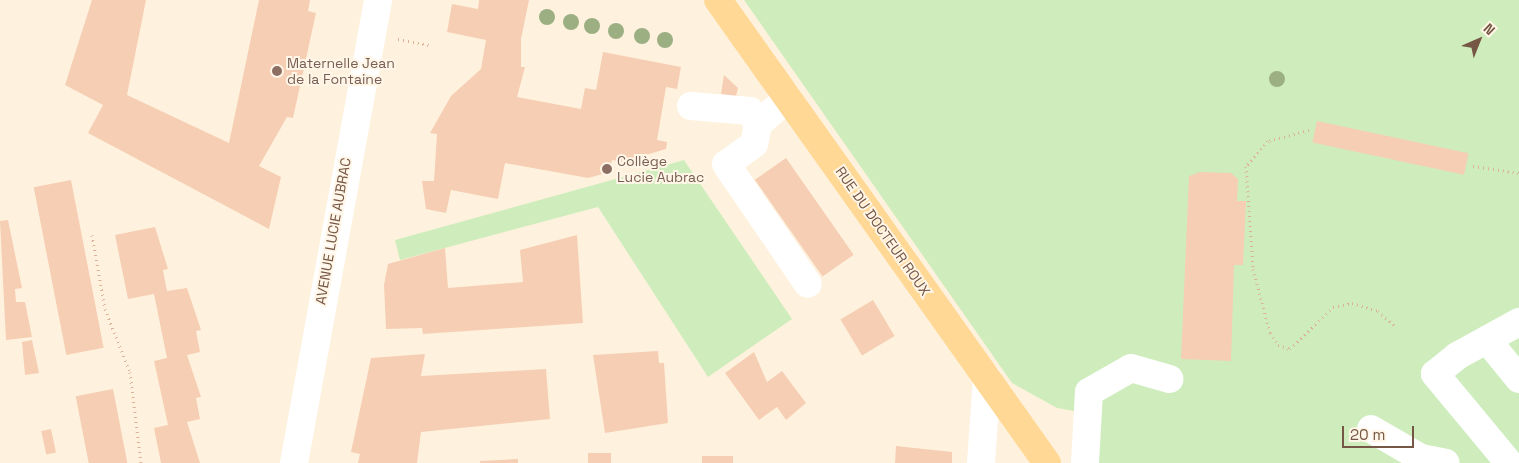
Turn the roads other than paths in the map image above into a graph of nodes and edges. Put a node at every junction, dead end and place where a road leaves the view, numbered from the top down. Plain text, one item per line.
1 (378, 0) edge
2 (718, 0) edge
3 (788, 98) junction
4 (691, 106) dead end
5 (758, 124) junction
6 (808, 284) dead end
7 (1519, 322) edge
8 (1488, 341) junction
9 (987, 377) junction
10 (1169, 379) dead end
11 (1519, 379) edge
12 (1371, 429) dead end
13 (294, 463) edge
14 (981, 463) edge
15 (1047, 463) edge
16 (1085, 463) edge
17 (1446, 463) edge
18 (1509, 463) edge

1 - 13 street, AVENUE LUCIE AUBRAC
2 - 3 main road, RUE DU DOCTEUR ROUX
3 - 5 street
3 - 9 main road, RUE DU DOCTEUR ROUX
4 - 5 street
5 - 6 street
7 - 8 street
8 - 11 street
8 - 18 street
9 - 14 street
9 - 15 main road, RUE DU DOCTEUR ROUX
10 - 16 street
12 - 17 street

